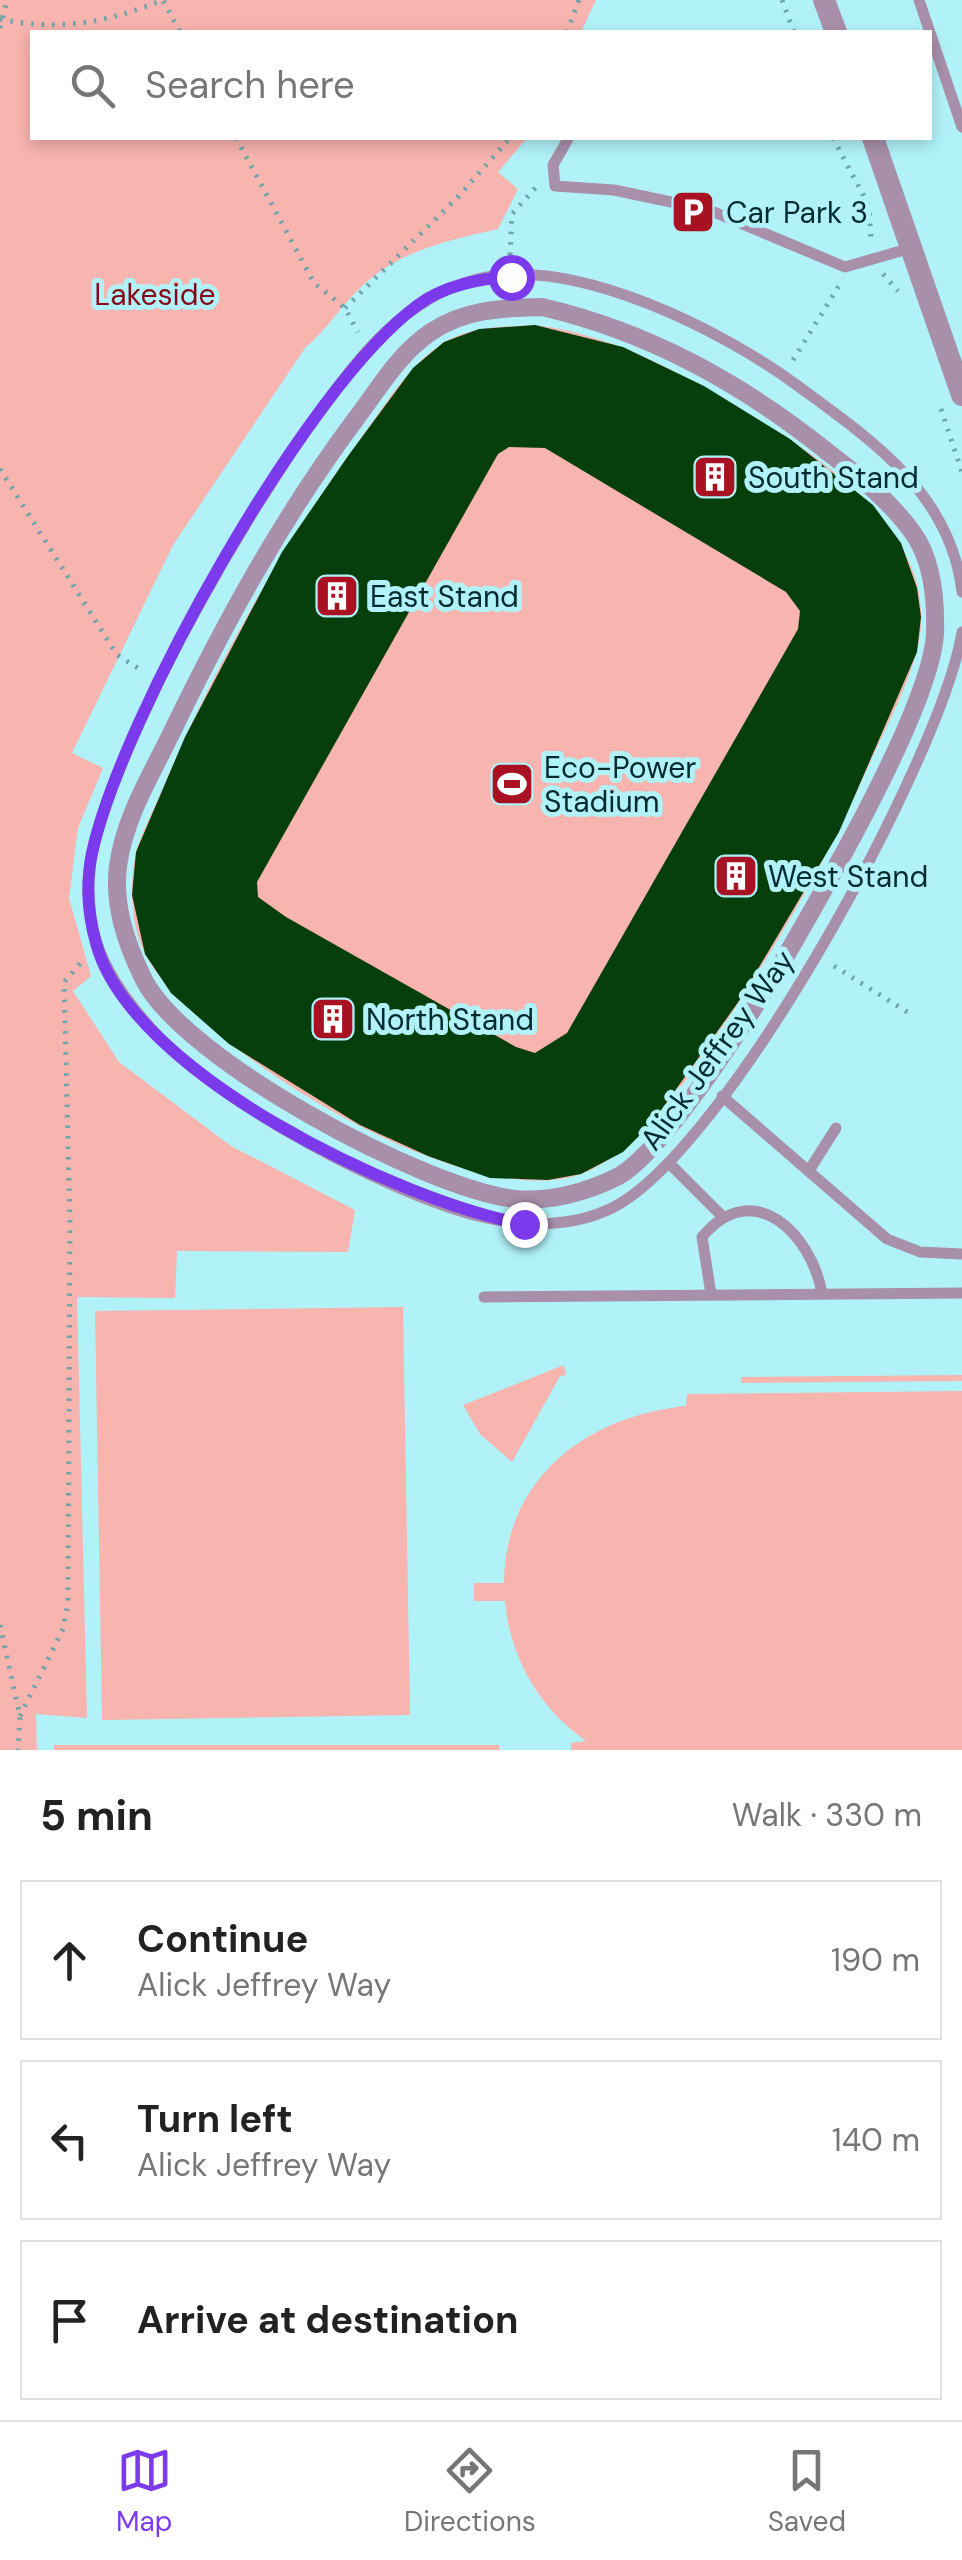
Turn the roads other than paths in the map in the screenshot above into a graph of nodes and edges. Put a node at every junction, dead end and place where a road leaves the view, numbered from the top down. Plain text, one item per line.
1 (824, 0) edge
2 (919, 0) edge
3 (835, 30) edge
4 (929, 30) edge
5 (932, 38) edge
6 (962, 127) edge
7 (567, 140) edge
8 (873, 140) edge
9 (911, 248) junction
10 (962, 395) edge
11 (962, 592) edge
12 (962, 632) edge
13 (127, 828) joint
14 (722, 1096) junction
15 (836, 1128) dead end
16 (669, 1163) junction
17 (810, 1169) junction
18 (721, 1215) junction
19 (962, 1254) edge
20 (822, 1293) junction
21 (962, 1293) edge
22 (711, 1294) junction
23 (484, 1297) dead end

1 - 3 street
2 - 4 lane
5 - 6 lane
7 - 9 lane
8 - 9 street
9 - 10 street
11 - 16 lane, Alick Jeffrey Way
12 - 14 lane, Alick Jeffrey Way
13 - 13 street
14 - 16 lane, Alick Jeffrey Way
14 - 17 lane
15 - 17 lane
16 - 18 lane
17 - 19 lane
18 - 20 lane
18 - 22 lane
20 - 21 lane
20 - 22 lane
22 - 23 lane

